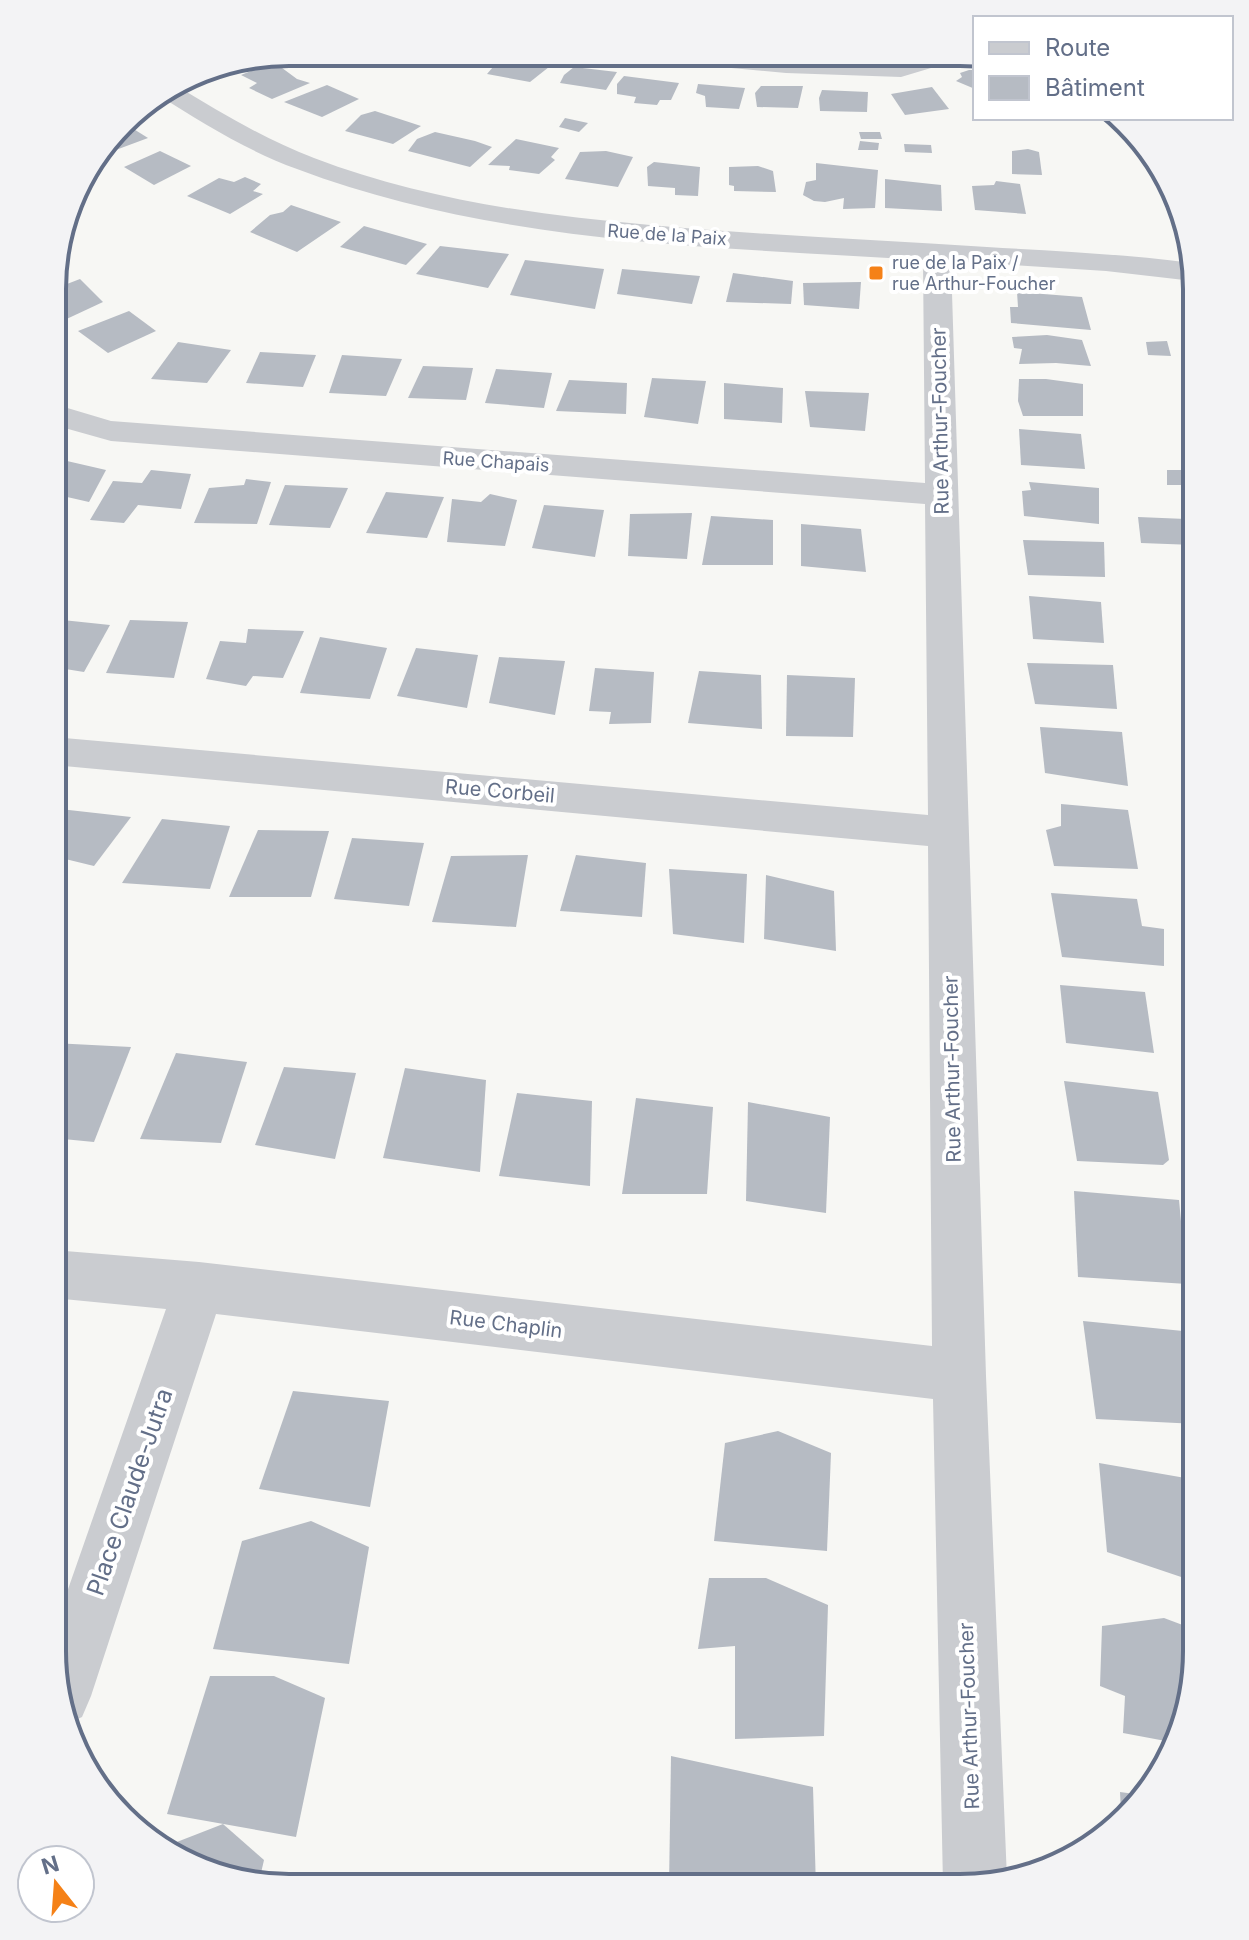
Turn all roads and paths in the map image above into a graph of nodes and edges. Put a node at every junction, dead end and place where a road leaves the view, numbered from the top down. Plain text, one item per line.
1 (786, 66) edge
2 (909, 66) edge
3 (177, 97) edge
4 (937, 252) junction
5 (1182, 271) edge
6 (66, 417) edge
7 (941, 495) junction
8 (66, 752) edge
9 (947, 832) junction
10 (66, 1275) edge
11 (199, 1287) junction
12 (959, 1376) junction
13 (68, 1676) edge
14 (975, 1874) edge

1 - 2 street
3 - 4 street, Rue de la Paix
4 - 5 street, Rue de la Paix
4 - 7 street, Rue Arthur-Foucher
6 - 7 street, Rue Chapais
7 - 9 street, Rue Arthur-Foucher
8 - 9 street, Rue Corbeil
9 - 12 street, Rue Arthur-Foucher
10 - 11 street, Rue Chaplin
11 - 12 street, Rue Chaplin
11 - 13 street, Place Claude-Jutra
12 - 14 street, Rue Arthur-Foucher

